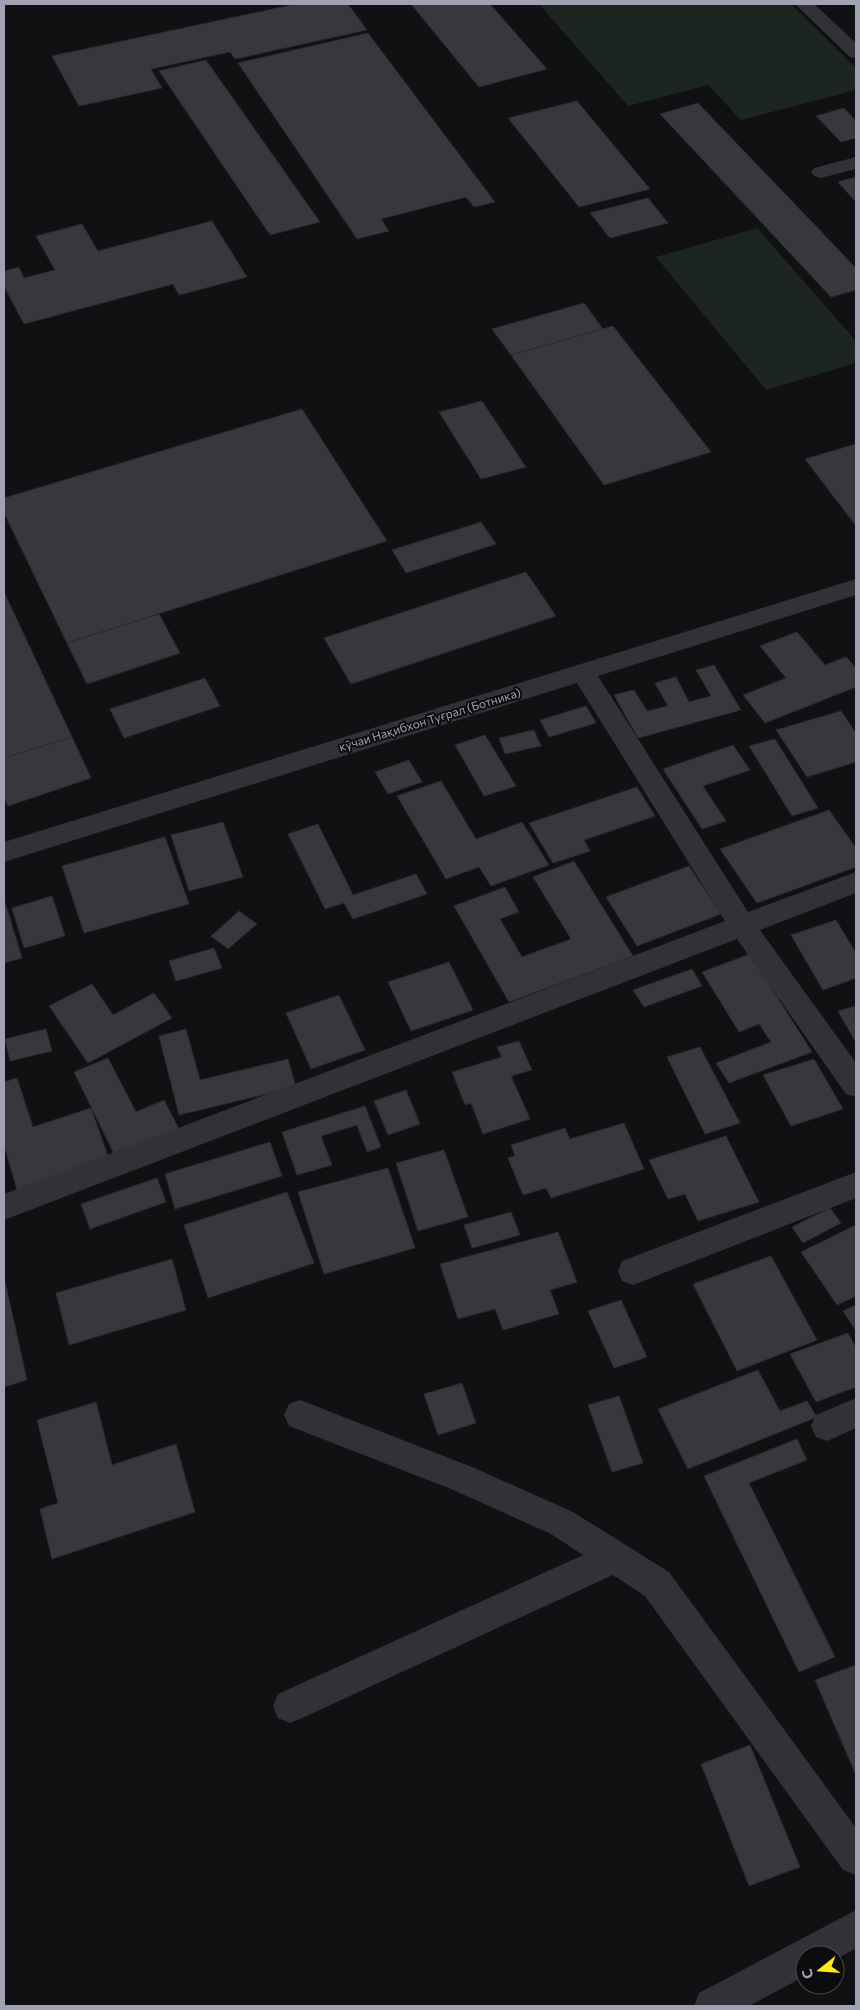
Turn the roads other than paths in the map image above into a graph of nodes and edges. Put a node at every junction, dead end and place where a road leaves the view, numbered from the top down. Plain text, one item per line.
1 (804, 4) edge
2 (856, 53) edge
3 (856, 162) edge
4 (820, 172) dead end
5 (856, 587) edge
6 (583, 673) junction
7 (4, 852) edge
8 (856, 882) edge
9 (742, 925) junction
10 (856, 1085) edge
11 (856, 1185) edge
12 (4, 1207) edge
13 (632, 1271) dead end
14 (856, 1413) edge
15 (300, 1415) dead end
16 (827, 1426) dead end
17 (615, 1556) junction
18 (290, 1706) dead end
19 (856, 1857) edge
20 (856, 1928) edge
21 (826, 1945) edge
22 (795, 1962) edge
23 (712, 2006) edge

1 - 2 street
3 - 4 street
5 - 6 street, кӯчаи Нақибхон Туғрал (Ботника)
6 - 7 street, кӯчаи Нақибхон Туғрал (Ботника)
6 - 9 street
8 - 9 street
9 - 10 street
9 - 12 street
11 - 13 street
14 - 16 street
15 - 17 street
17 - 18 street
17 - 19 street
20 - 21 street
22 - 23 street

